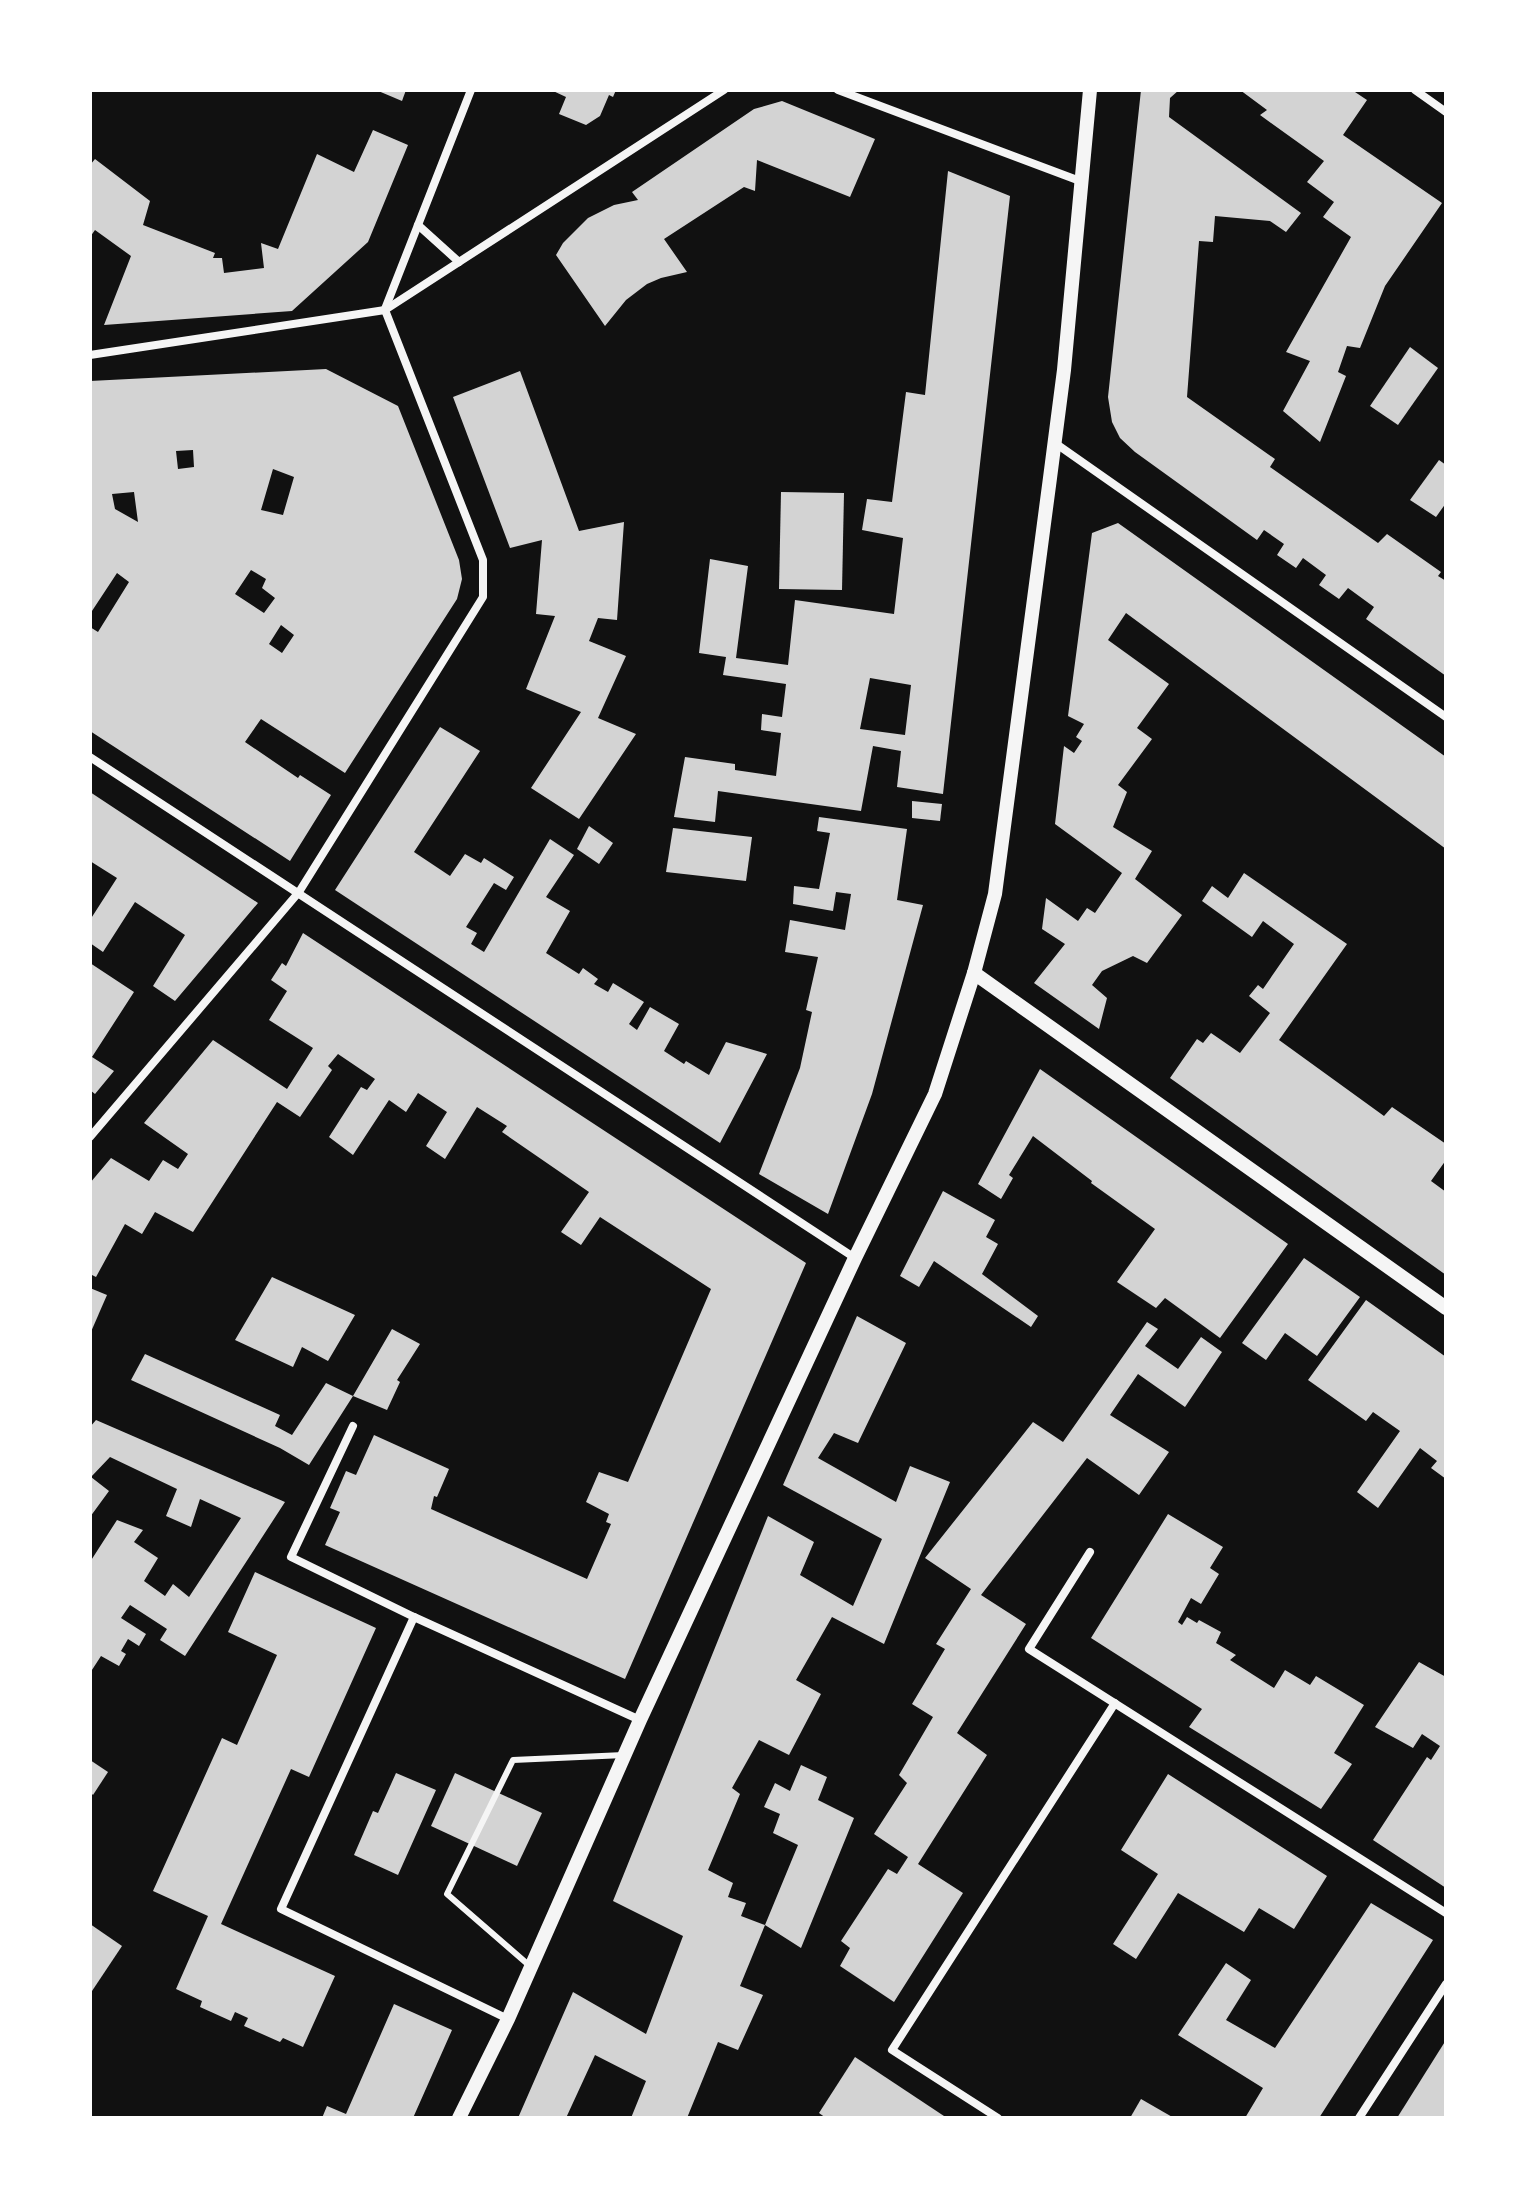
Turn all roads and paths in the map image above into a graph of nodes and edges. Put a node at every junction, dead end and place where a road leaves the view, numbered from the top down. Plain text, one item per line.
1 (471, 90) edge
2 (724, 90) edge
3 (838, 90) edge
4 (1090, 90) edge
5 (1415, 90) edge
6 (1446, 112) edge
7 (1080, 181) junction
8 (418, 225) junction
9 (459, 262) junction
10 (385, 310) junction
11 (92, 352) edge
12 (1055, 443) junction
13 (1446, 717) edge
14 (90, 757) edge
15 (299, 892) junction
16 (974, 973) junction
17 (90, 1137) edge
18 (855, 1258) junction
19 (1446, 1308) edge
20 (353, 1426) dead end
21 (1090, 1552) dead end
22 (414, 1617) junction
23 (1115, 1703) junction
24 (640, 1720) junction
25 (624, 1755) junction
26 (1446, 1913) edge
27 (531, 1967) junction
28 (1446, 1984) edge
29 (508, 2019) junction
30 (459, 2118) edge
31 (998, 2118) edge
32 (1359, 2118) edge

1 - 8 street
2 - 9 street
3 - 7 street
4 - 7 street
5 - 6 street
7 - 12 street
8 - 9 street
8 - 10 street
9 - 10 street
10 - 11 street
10 - 15 street
12 - 13 street
12 - 16 street
14 - 15 street
15 - 17 street
15 - 18 street
16 - 18 street
16 - 19 street
18 - 24 street
20 - 22 street
21 - 23 street
22 - 24 street
22 - 29 street
23 - 26 street
23 - 31 street
24 - 25 street
25 - 27 street
25 - 27 lane
27 - 29 street
28 - 32 street
29 - 30 street

